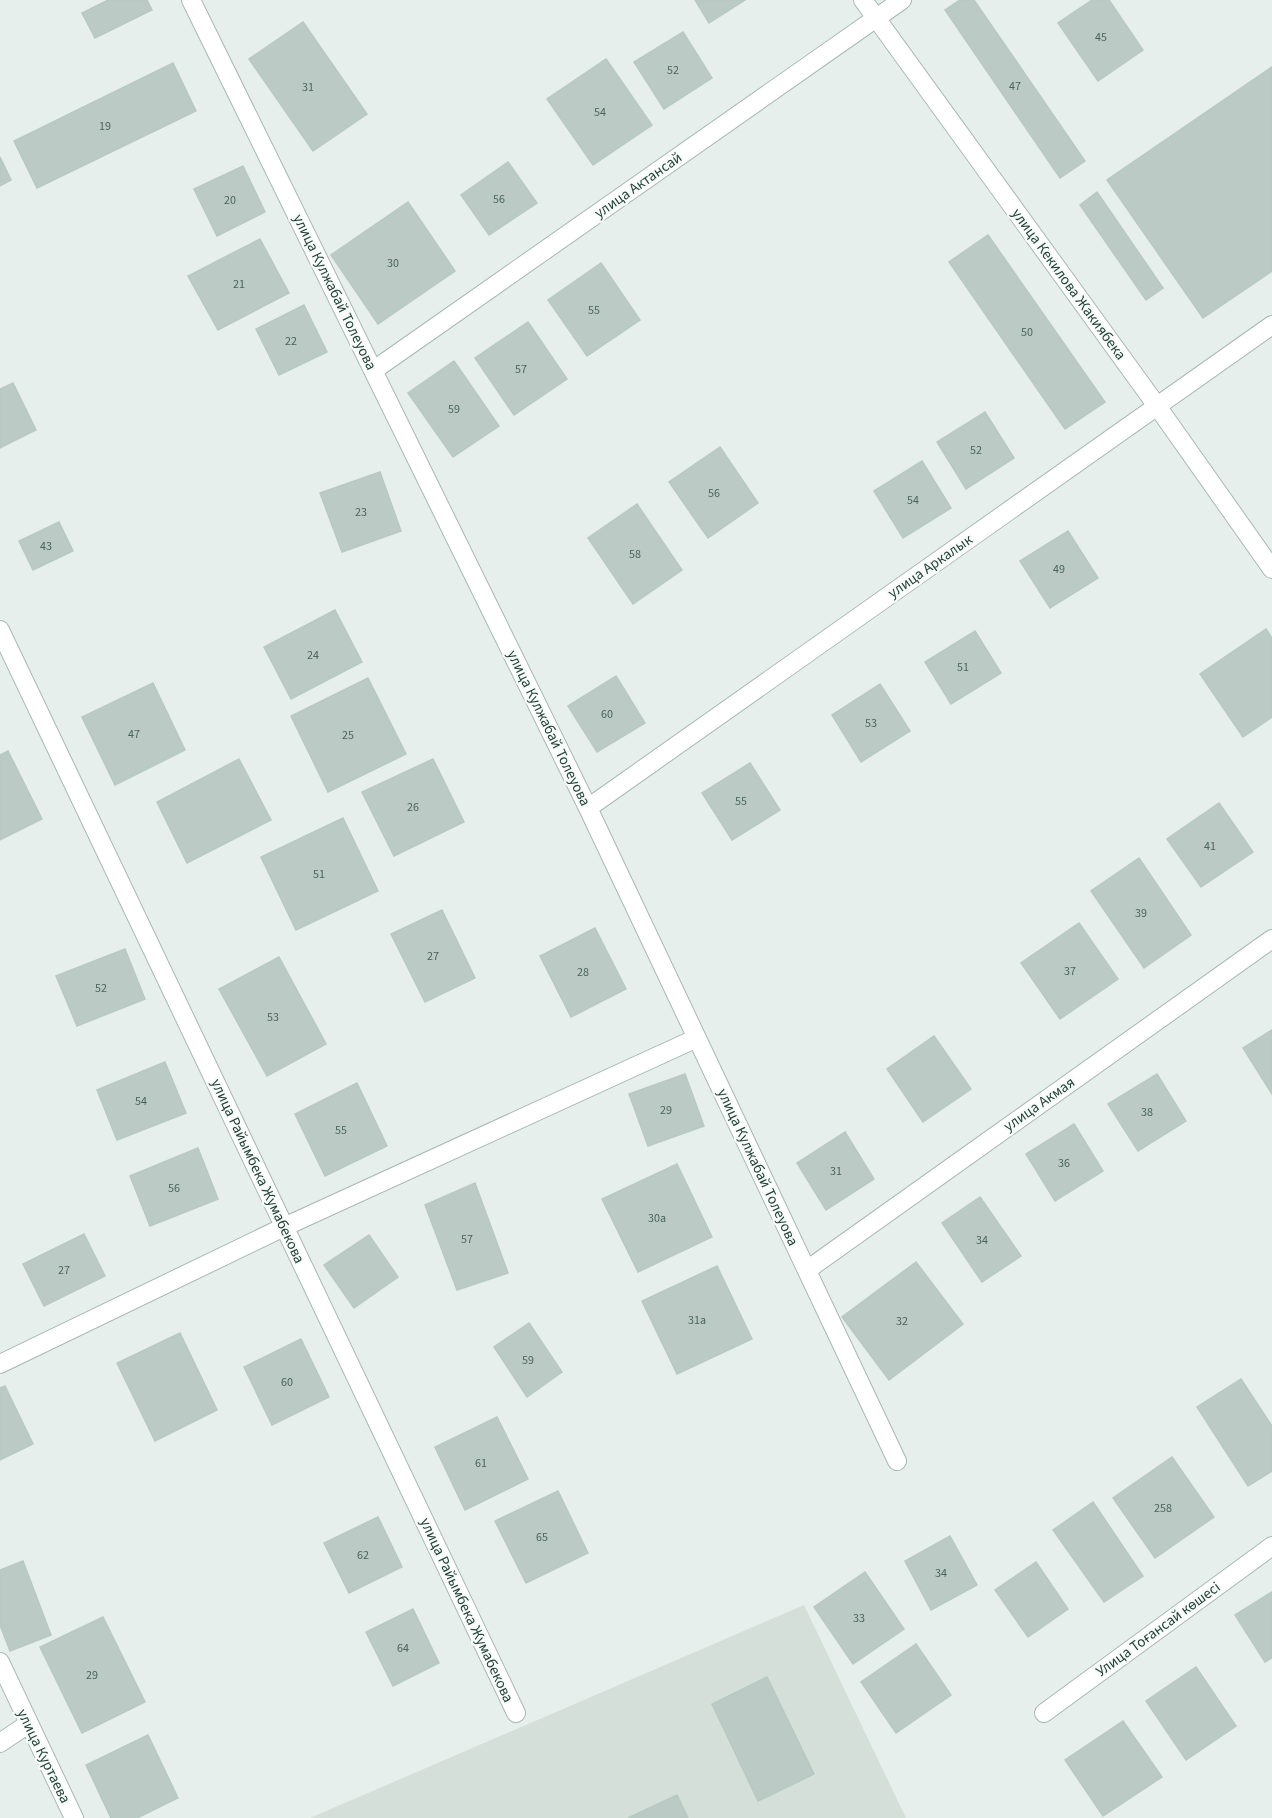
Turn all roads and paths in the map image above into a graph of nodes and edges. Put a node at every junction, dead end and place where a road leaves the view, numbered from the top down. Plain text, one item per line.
1 (191, 0) edge
2 (863, 0) edge
3 (902, 0) edge
4 (876, 19) junction
5 (1272, 325) edge
6 (374, 370) junction
7 (1157, 406) junction
8 (1272, 569) edge
9 (0, 630) edge
10 (588, 808) junction
11 (1272, 939) edge
12 (697, 1038) junction
13 (284, 1227) junction
14 (807, 1270) junction
15 (0, 1364) edge
16 (897, 1461) dead end
17 (1272, 1546) edge
18 (0, 1662) edge
19 (516, 1713) dead end
20 (1044, 1713) dead end
21 (28, 1724) junction
22 (0, 1743) edge
23 (74, 1818) edge

1 - 6 street, улица Кулжабай Толеуова
2 - 4 street, улица Кекилова Жакиябека
3 - 4 street, улица Актансай
4 - 6 street, улица Актансай
4 - 7 street, улица Кекилова Жакиябека
5 - 7 street, улица Аркалык
6 - 10 street, улица Кулжабай Толеуова
7 - 8 street, улица Кекилова Жакиябека
7 - 10 street, улица Аркалык
9 - 13 street, улица Райымбека Жумабекова
10 - 12 street, улица Кулжабай Толеуова
11 - 14 street, улица Акмая
12 - 13 street
12 - 14 street, улица Кулжабай Толеуова
13 - 15 street
13 - 19 street, улица Райымбека Жумабекова
14 - 16 street, улица Кулжабай Толеуова
17 - 20 street, Улица Тоғансай көшесі
18 - 21 street, улица Куртаева
21 - 22 street
21 - 23 street, улица Куртаева

